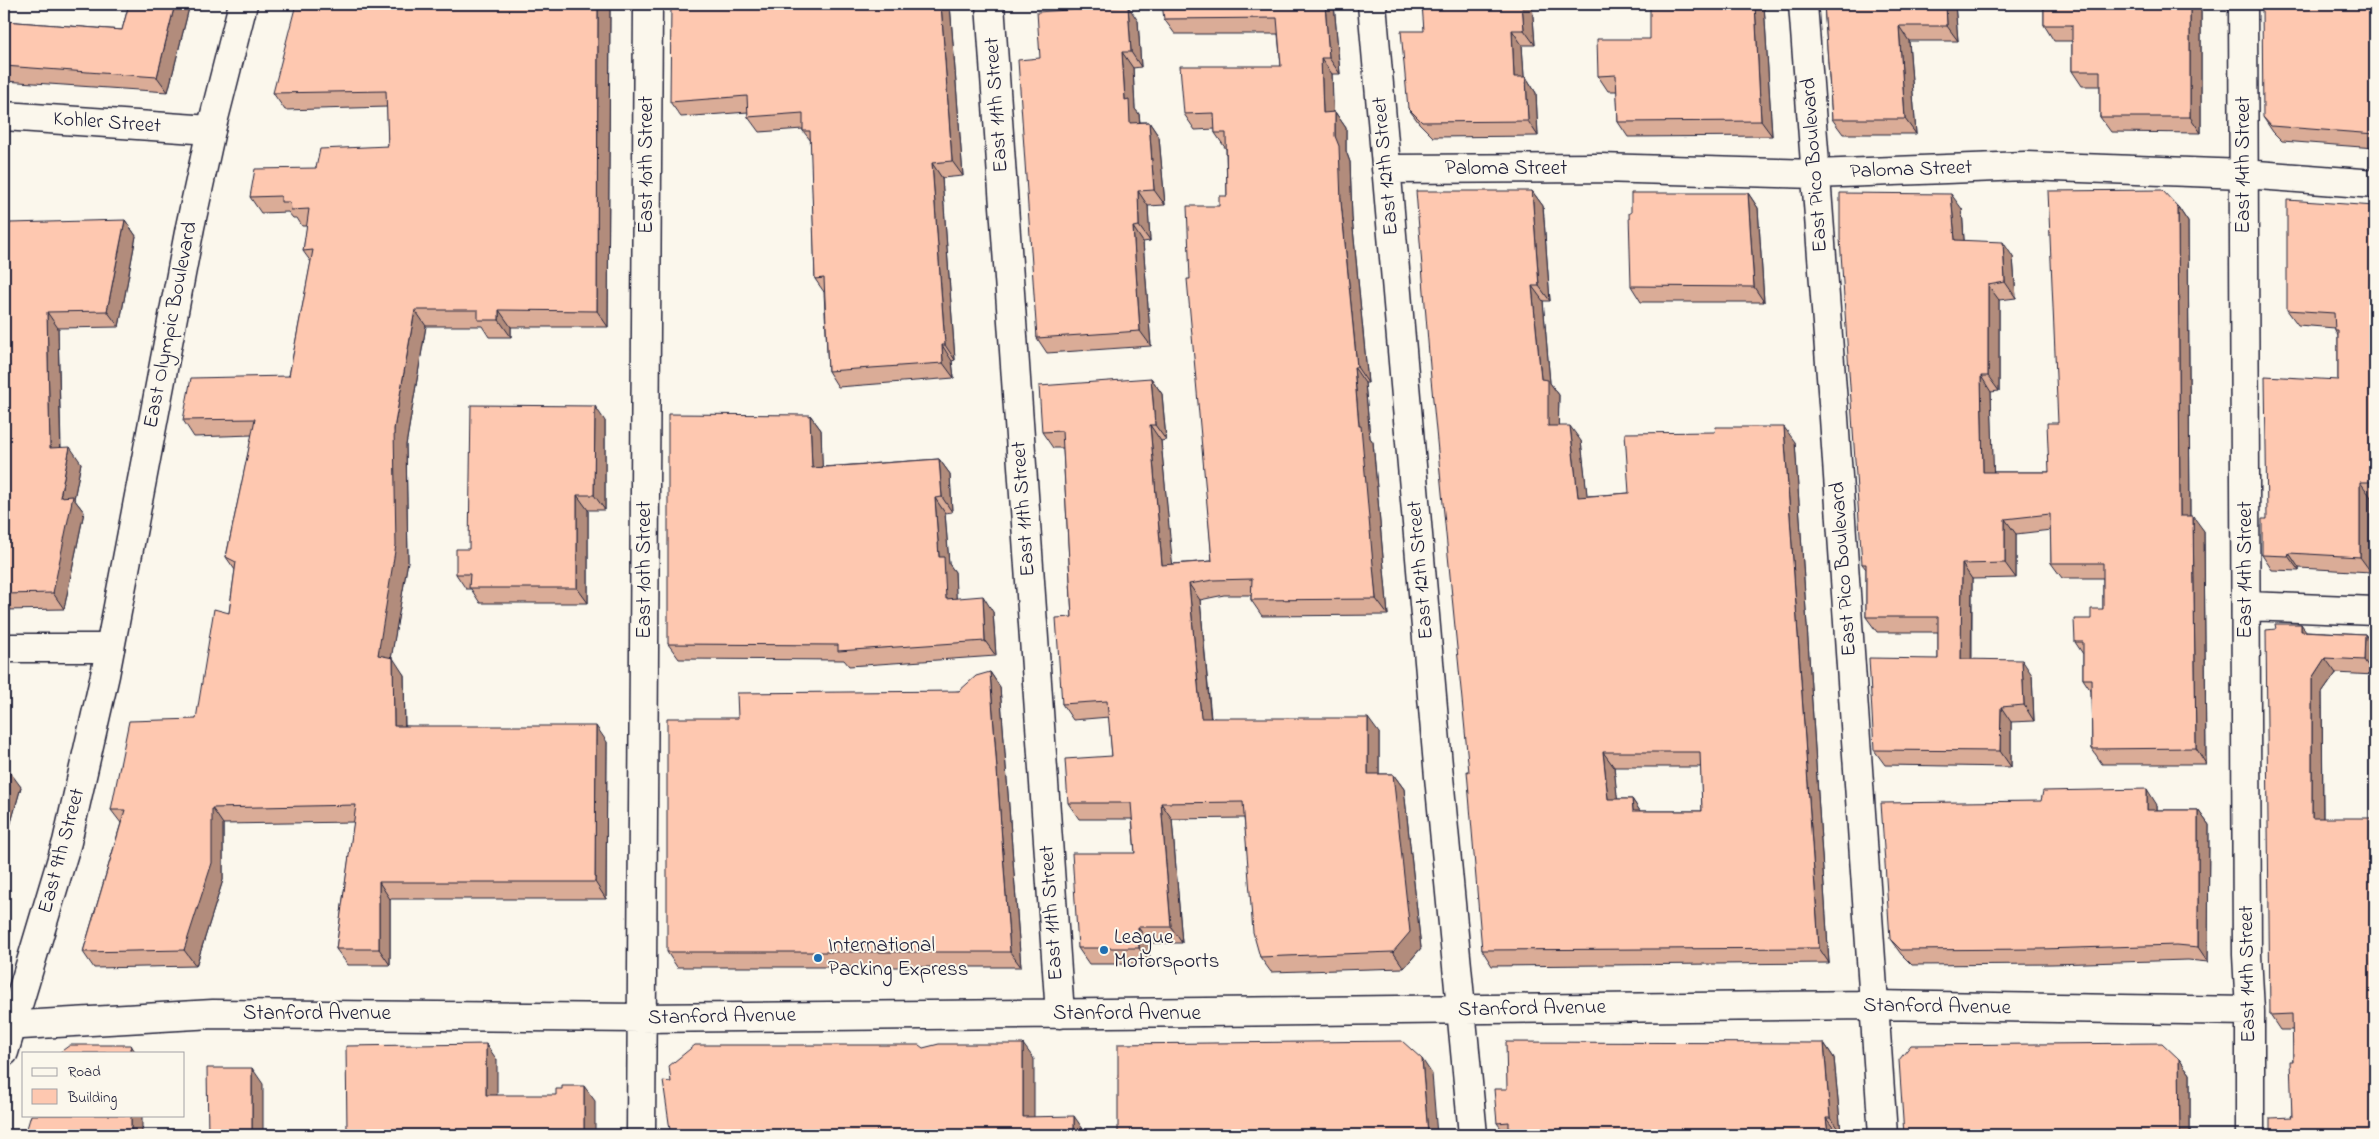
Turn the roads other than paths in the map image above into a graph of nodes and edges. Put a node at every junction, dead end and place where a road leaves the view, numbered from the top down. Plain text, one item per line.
1 (243, 4) edge
2 (648, 4) edge
3 (990, 4) edge
4 (1372, 4) edge
5 (1803, 4) edge
6 (2243, 4) edge
7 (4, 116) edge
8 (211, 130) junction
9 (1386, 169) junction
10 (1815, 174) junction
11 (2244, 174) junction
12 (2375, 184) edge
13 (2246, 606) junction
14 (2375, 611) edge
15 (4, 648) edge
16 (110, 648) junction
17 (1874, 1005) junction
18 (1462, 1010) junction
19 (2250, 1012) junction
20 (1060, 1014) junction
21 (641, 1018) junction
22 (8, 1026) edge
23 (4, 1052) edge
24 (641, 1135) edge
25 (1473, 1135) edge
26 (1883, 1135) edge
27 (2250, 1135) edge

1 - 8 street, East Olympic Boulevard
2 - 21 street, East 10th Street
3 - 20 street, East 11th Street
4 - 9 street, East 12th Street
5 - 10 street, East Pico Boulevard
6 - 11 street, East 14th Street
7 - 8 street, Kohler Street
8 - 16 street, East Olympic Boulevard
9 - 10 street, Paloma Street
9 - 18 street, East 12th Street
10 - 11 street, Paloma Street
10 - 17 street, East Pico Boulevard
11 - 12 street, Paloma Street
11 - 13 street, East 14th Street
13 - 14 street
13 - 19 street, East 14th Street
15 - 16 street
16 - 22 street, East 9th Street
17 - 18 street, Stanford Avenue
17 - 19 street, Stanford Avenue
17 - 26 street, East Pico Boulevard
18 - 20 street, Stanford Avenue
18 - 25 street, East 12th Street
19 - 27 street, East 14th Street
20 - 21 street, Stanford Avenue
21 - 22 street, Stanford Avenue
21 - 24 street, East 10th Street
22 - 23 street, East 9th Street

